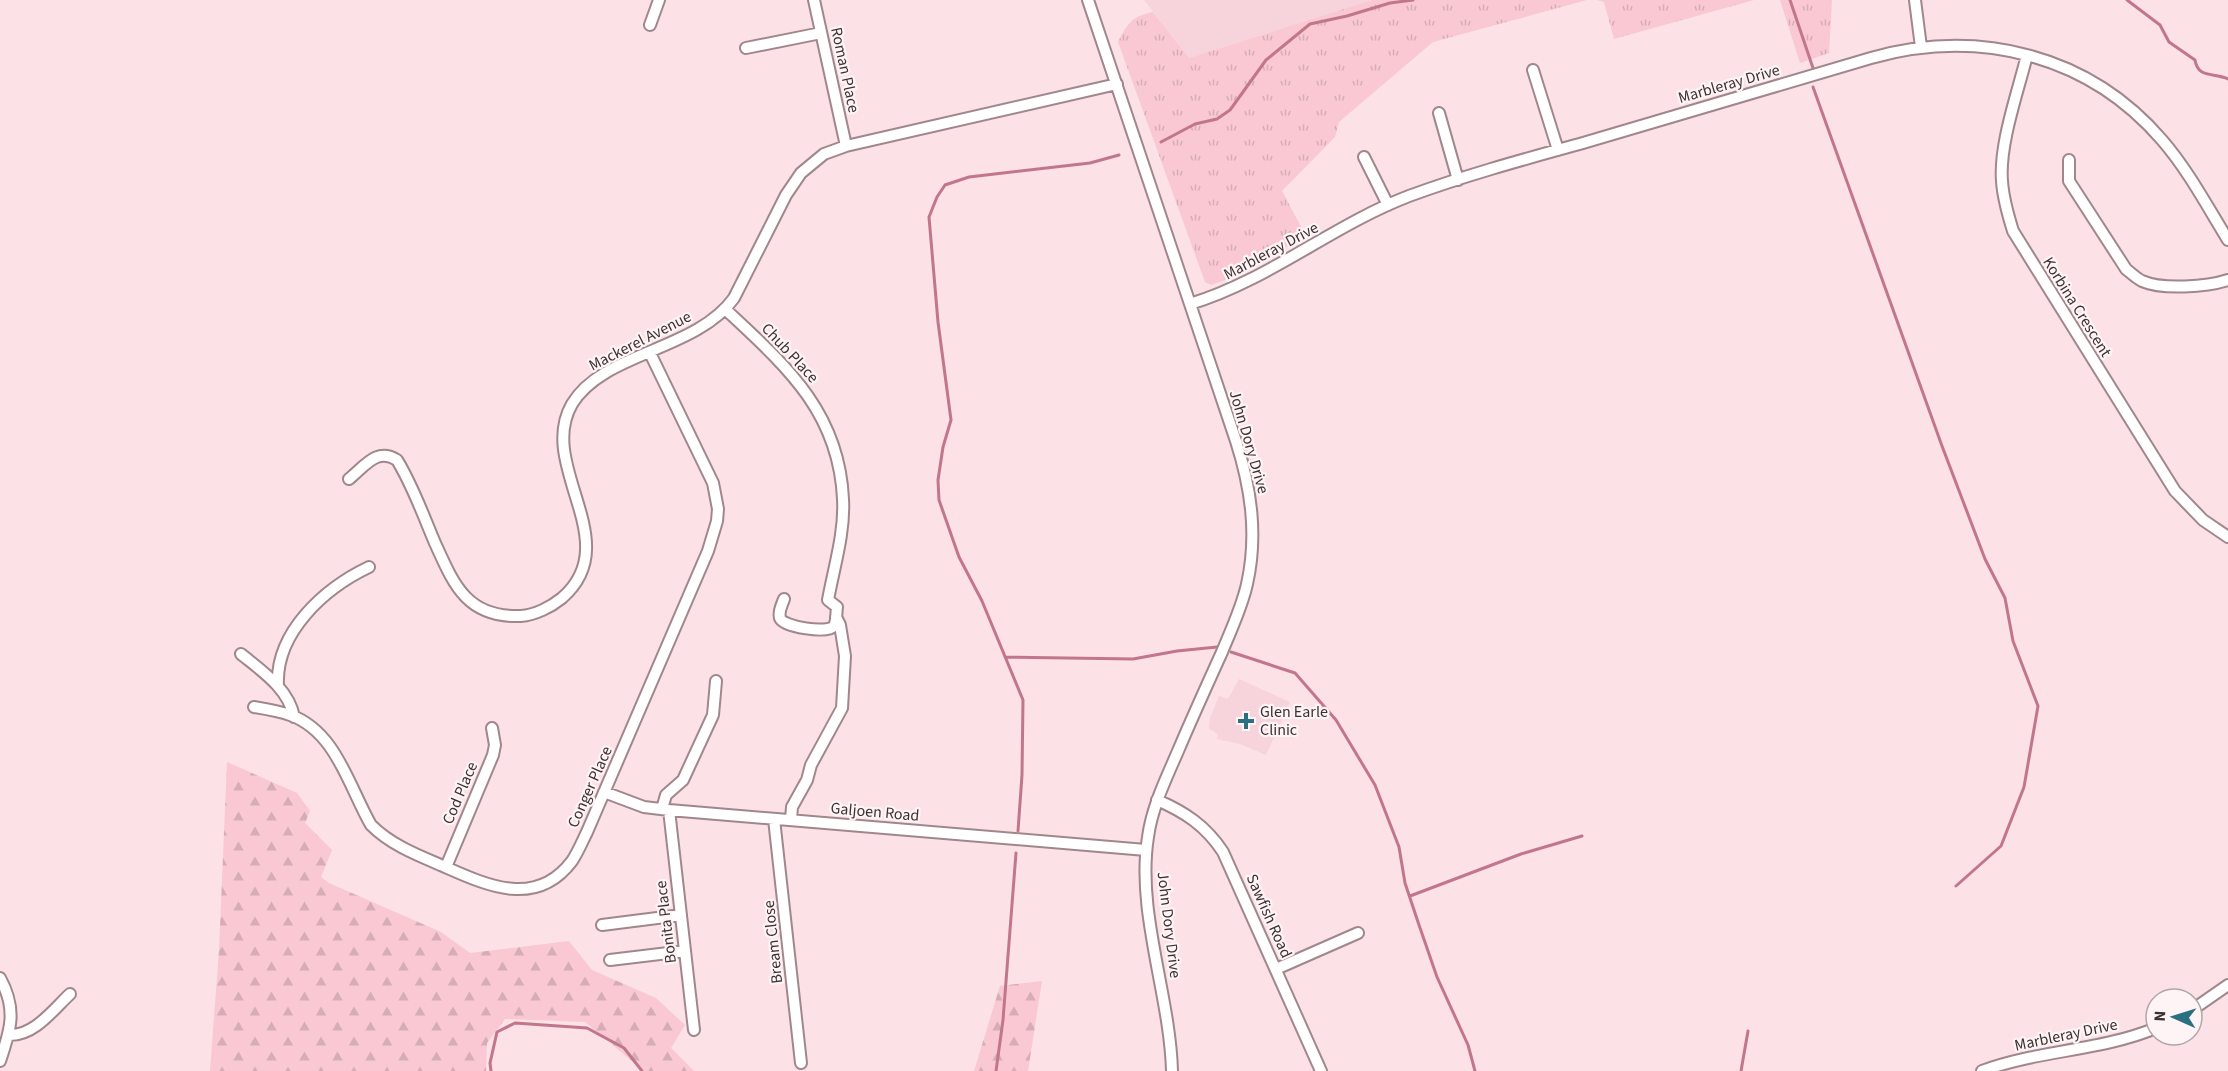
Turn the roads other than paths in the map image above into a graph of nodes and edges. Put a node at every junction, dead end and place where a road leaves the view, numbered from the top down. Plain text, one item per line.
1 (659, 0) edge
2 (814, 0) edge
3 (1088, 0) edge
4 (1915, 0) edge
5 (650, 25) dead end
6 (821, 33) junction
7 (1921, 47) junction
8 (746, 48) dead end
9 (2027, 55) junction
10 (1533, 70) dead end
11 (1116, 84) junction
12 (1439, 113) dead end
13 (846, 146) junction
14 (1558, 150) junction
15 (1364, 157) dead end
16 (2069, 160) dead end
17 (1458, 180) junction
18 (1388, 205) junction
19 (2228, 240) edge
20 (2228, 280) edge
21 (1190, 304) junction
22 (725, 309) junction
23 (650, 353) junction
24 (349, 479) dead end
25 (2228, 537) edge
26 (369, 567) dead end
27 (784, 600) dead end
28 (836, 617) junction
29 (241, 654) dead end
30 (716, 681) dead end
31 (278, 686) junction
32 (254, 707) dead end
33 (294, 717) junction
34 (492, 728) dead end
35 (604, 792) junction
36 (1157, 800) junction
37 (665, 810) junction
38 (774, 819) junction
39 (791, 820) junction
40 (1146, 850) junction
41 (446, 867) junction
42 (681, 915) junction
43 (602, 926) dead end
44 (1358, 933) dead end
45 (685, 951) junction
46 (610, 960) dead end
47 (1276, 969) junction
48 (0, 978) edge
49 (2228, 985) edge
50 (70, 994) dead end
51 (2204, 1002) edge
52 (694, 1030) dead end
53 (2144, 1032) edge
54 (9, 1035) junction
55 (2025, 1060) junction
56 (0, 1061) edge
57 (801, 1063) dead end
58 (1172, 1071) edge
59 (1321, 1071) edge
60 (1982, 1071) edge
61 (2028, 1071) edge

1 - 5 street
2 - 6 street, Roman Place
3 - 11 street, John Dory Drive
4 - 7 street
6 - 8 street
6 - 13 street, Roman Place
7 - 9 street, Marbleray Drive
7 - 14 street, Marbleray Drive
9 - 19 street, Marbleray Drive
9 - 25 street, Korbina Crescent
10 - 14 street
11 - 13 street, Mackerel Avenue
11 - 21 street, John Dory Drive
12 - 17 street
13 - 22 street, Mackerel Avenue
14 - 17 street, Marbleray Drive
15 - 18 street
16 - 20 street
17 - 18 street, Marbleray Drive
18 - 21 street, Marbleray Drive
21 - 36 street, John Dory Drive
22 - 23 street, Mackerel Avenue
22 - 28 street, Chub Place
23 - 24 street, Mackerel Avenue
23 - 35 street, Conger Place
26 - 31 street
27 - 28 street
28 - 39 street
29 - 31 street
30 - 37 street
31 - 33 street
32 - 33 street, Conger Place
33 - 41 street, Conger Place
34 - 41 street, Cod Place
35 - 37 street, Galjoen Road
35 - 41 street, Conger Place
36 - 40 street, John Dory Drive
36 - 47 street, Sawfish Road
37 - 38 street, Galjoen Road
37 - 42 street, Bonita Place
38 - 39 street, Galjoen Road
38 - 57 street, Bream Close
39 - 40 street, Galjoen Road
40 - 58 street, John Dory Drive
42 - 43 street
42 - 45 street, Bonita Place
44 - 47 street
45 - 46 street
45 - 52 street, Bonita Place
47 - 59 street, Sawfish Road
48 - 54 street
49 - 51 street
50 - 54 street
53 - 55 street, Marbleray Drive
54 - 56 street
55 - 60 street, Marbleray Drive
55 - 61 street

